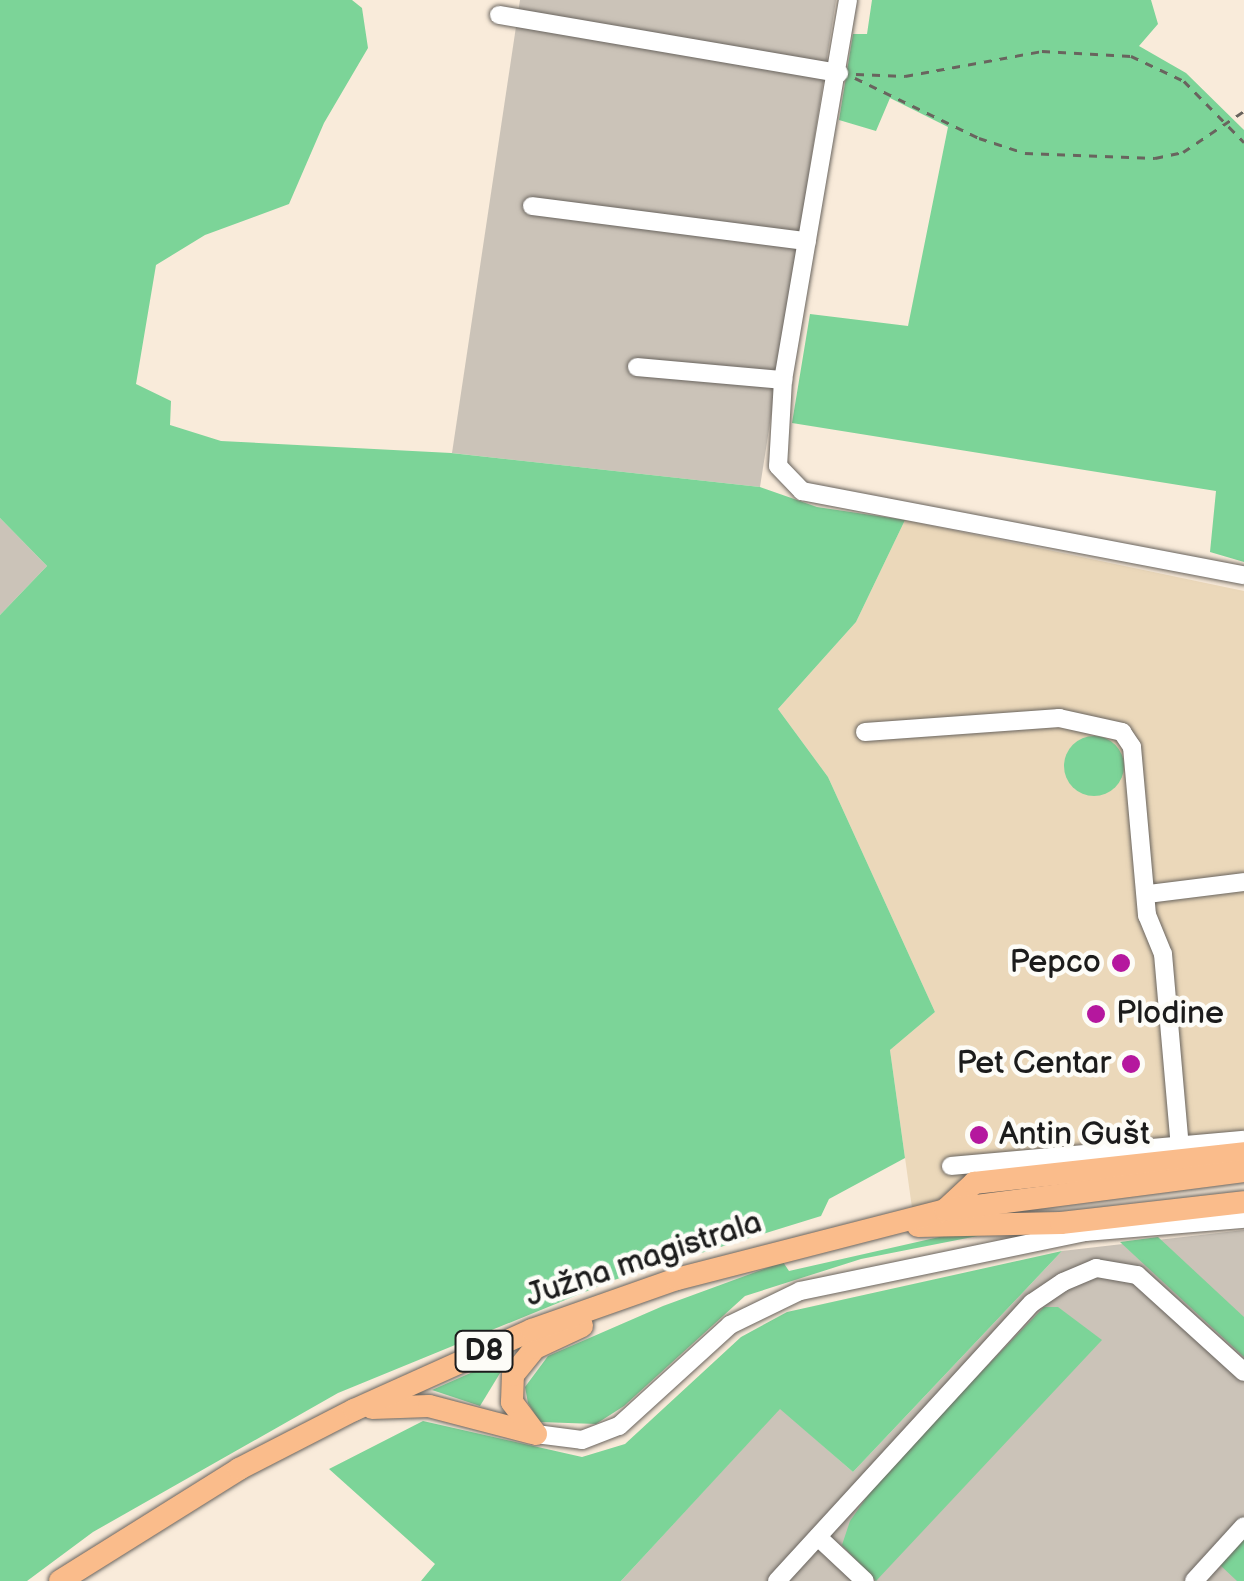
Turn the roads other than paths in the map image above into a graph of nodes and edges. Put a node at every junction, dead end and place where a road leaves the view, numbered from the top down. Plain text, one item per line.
1 (848, 0) edge
2 (499, 14) dead end
3 (839, 74) junction
4 (532, 206) dead end
5 (807, 241) junction
6 (637, 367) dead end
7 (783, 380) junction
8 (1244, 575) edge
9 (865, 732) dead end
10 (1244, 882) edge
11 (1148, 894) junction
12 (1244, 1140) edge
13 (1180, 1147) junction
14 (1244, 1152) edge
15 (952, 1166) dead end
16 (1244, 1172) edge
17 (1244, 1202) edge
18 (944, 1210) junction
19 (1244, 1219) edge
20 (855, 1229) junction
21 (619, 1301) junction
22 (1244, 1372) edge
23 (354, 1410) junction
24 (536, 1434) junction
25 (1244, 1526) edge
26 (818, 1537) junction
27 (60, 1581) edge
28 (777, 1581) edge
29 (864, 1581) edge
30 (1194, 1581) edge

1 - 3 street
2 - 3 street
3 - 5 street
4 - 5 street
5 - 7 street
6 - 7 street
7 - 8 street
9 - 11 street
10 - 11 street
11 - 13 street
12 - 13 street
13 - 15 street
14 - 18 main road
16 - 18 main road, Južna magistrala / D8
17 - 20 main road
18 - 20 main road, Južna magistrala / D8
19 - 24 street
20 - 21 main road, Južna magistrala / D8
21 - 23 main road, Južna magistrala / D8
21 - 24 main road
22 - 26 street
23 - 24 main road
23 - 27 main road, Južna magistrala / D8
25 - 30 street
26 - 28 street
26 - 29 street

